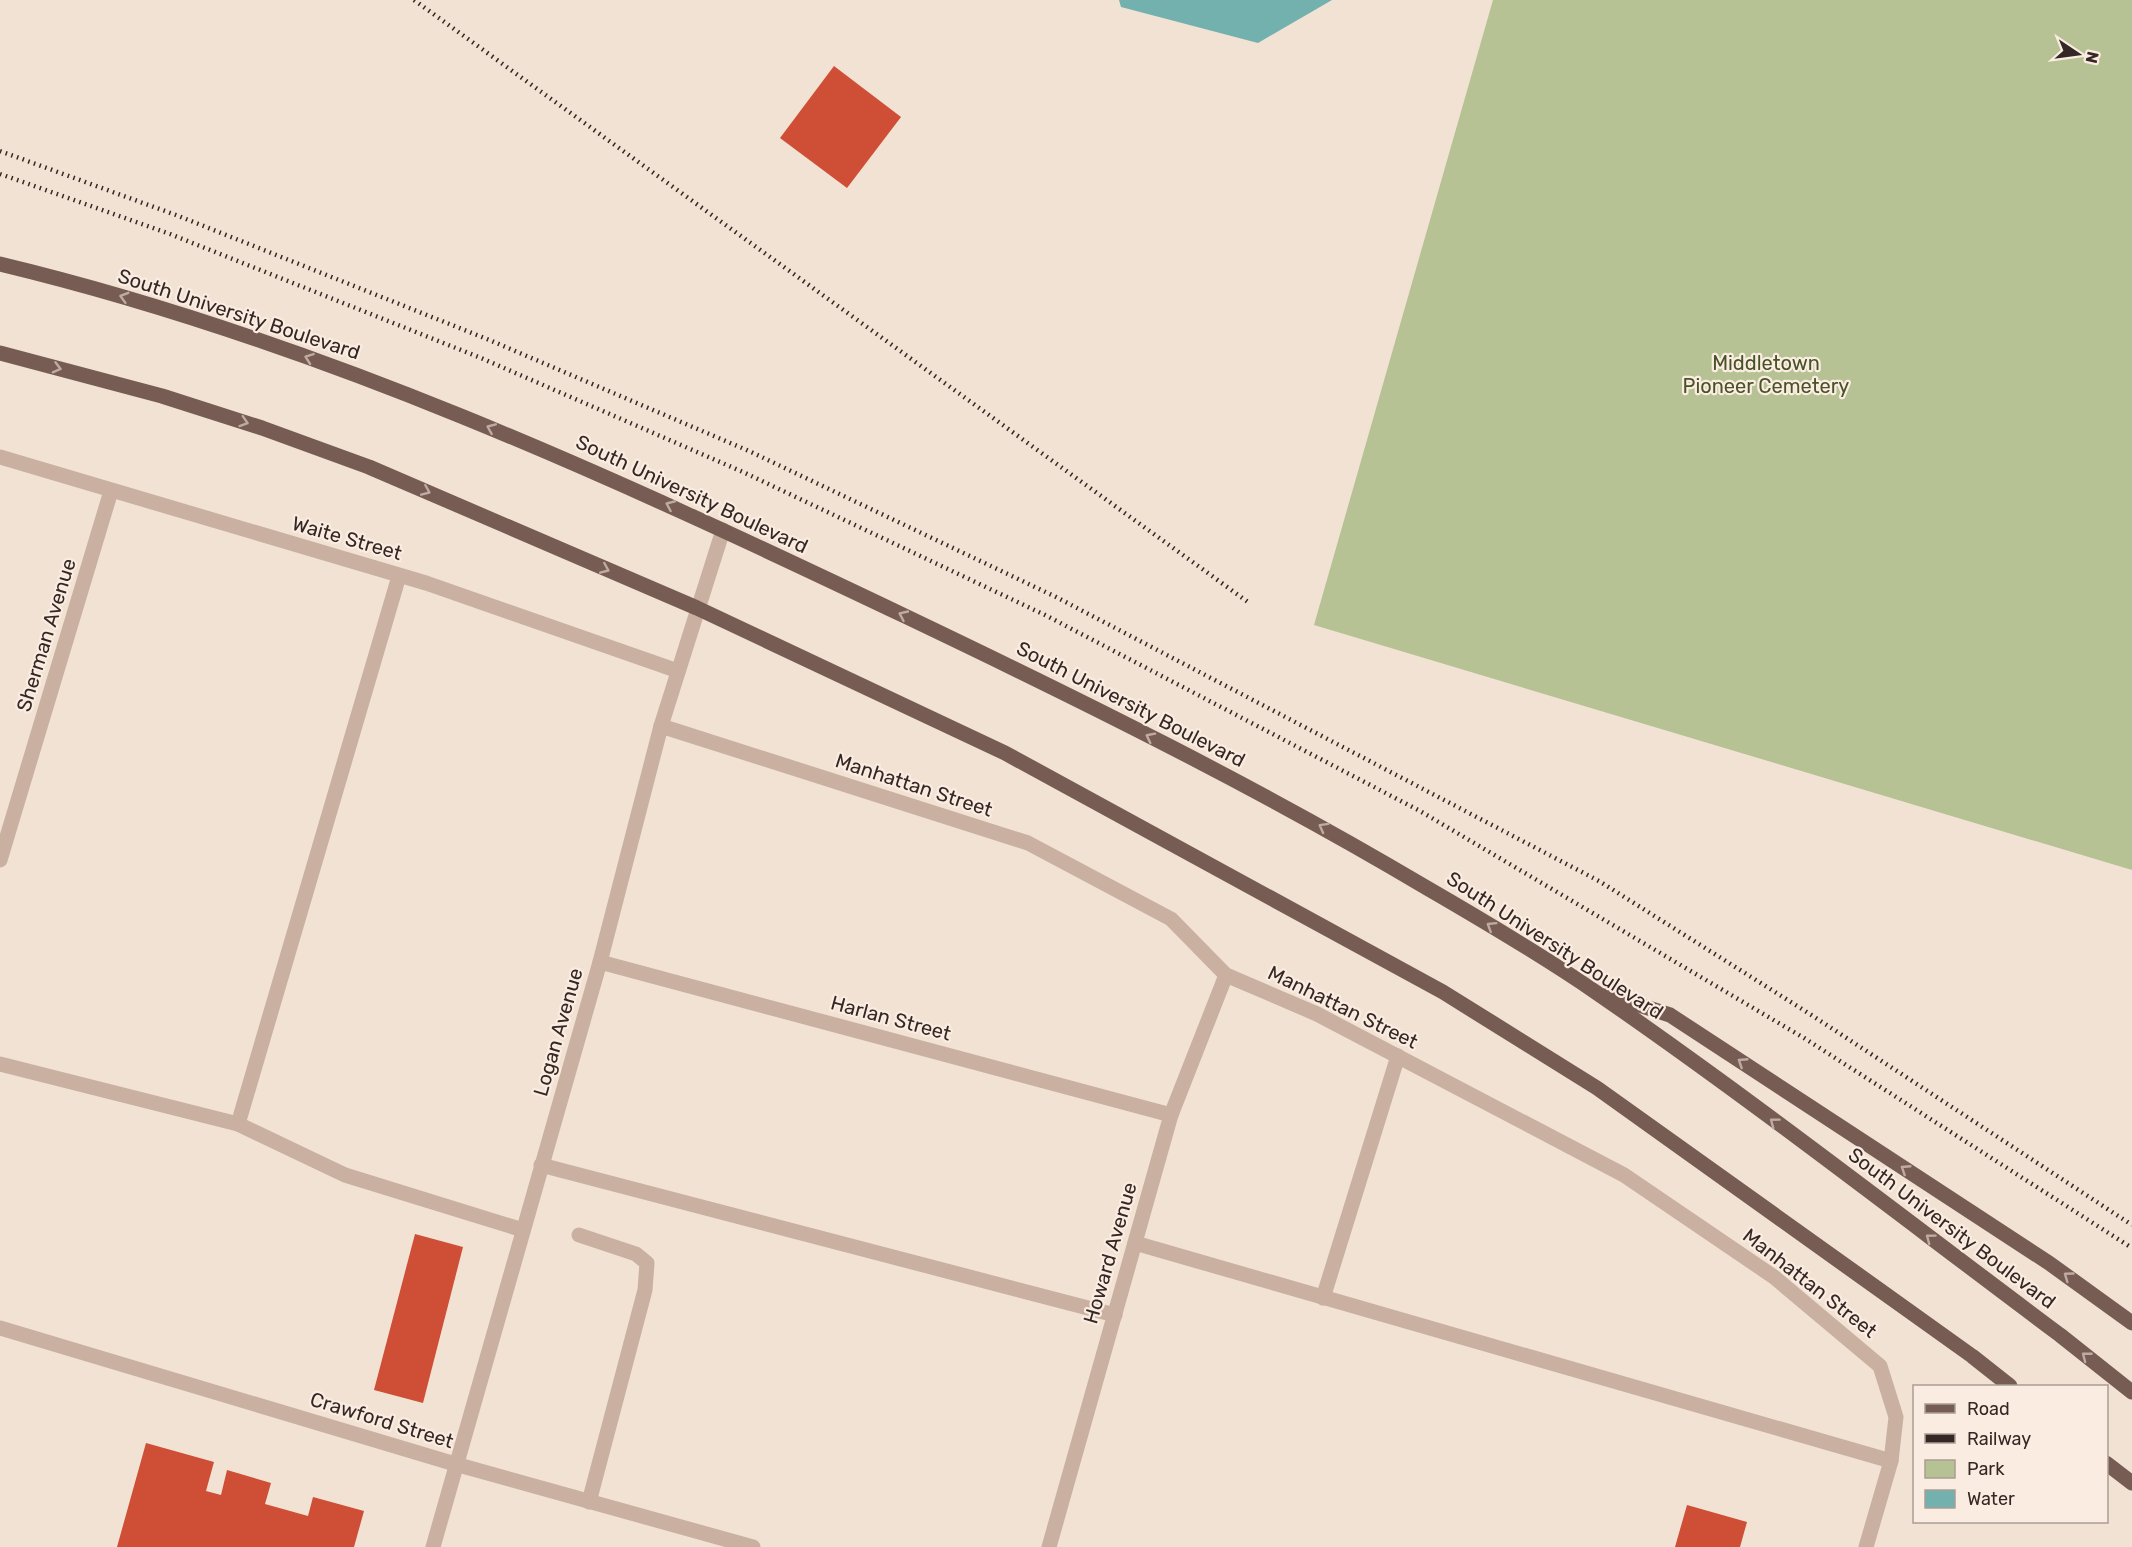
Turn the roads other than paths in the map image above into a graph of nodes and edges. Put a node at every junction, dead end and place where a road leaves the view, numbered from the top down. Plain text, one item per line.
1 (0, 264) edge
2 (0, 353) edge
3 (0, 457) edge
4 (111, 490) junction
5 (723, 530) junction
6 (399, 576) junction
7 (697, 608) junction
8 (678, 671) junction
9 (661, 726) junction
10 (0, 860) edge
11 (600, 962) junction
12 (1226, 975) junction
13 (1594, 991) junction
14 (1398, 1056) junction
15 (0, 1064) edge
16 (1171, 1116) junction
17 (238, 1124) junction
18 (541, 1165) junction
19 (523, 1230) junction
20 (579, 1235) dead end
21 (1135, 1243) junction
22 (1323, 1298) junction
23 (1115, 1316) junction
24 (2132, 1323) edge
25 (0, 1328) edge
26 (2009, 1385) edge
27 (2132, 1392) edge
28 (1891, 1461) junction
29 (455, 1464) junction
30 (2108, 1465) edge
31 (2132, 1483) edge
32 (589, 1502) junction
33 (433, 1547) edge
34 (753, 1547) edge
35 (1049, 1547) edge
36 (1866, 1547) edge

5 -> 1 main road, South University Boulevard
2 -> 7 main road
3 - 4 street, Waite Street
4 - 6 street, Waite Street
4 - 10 street, Sherman Avenue
5 - 7 street, Logan Avenue
13 -> 5 main road, South University Boulevard
6 - 8 street, Waite Street
6 - 17 street
7 - 8 street, Logan Avenue
7 - 26 main road
8 - 9 street, Logan Avenue
9 - 11 street, Logan Avenue
9 - 12 street, Manhattan Street
11 - 16 street, Harlan Street
11 - 18 street, Logan Avenue
12 - 14 street, Manhattan Street
12 - 16 street, Howard Avenue
24 -> 13 main road
27 -> 13 main road, South University Boulevard
14 - 22 street
14 - 28 street, Manhattan Street
15 - 17 street
16 - 21 street, Howard Avenue
17 - 19 street
18 - 19 street, Logan Avenue
18 - 23 street
19 - 29 street, Logan Avenue
20 - 32 street
21 - 22 street
21 - 23 street, Howard Avenue
22 - 28 street
23 - 35 street, Howard Avenue
25 - 29 street, Crawford Street
28 - 36 street, Manhattan Street
29 - 32 street, Crawford Street
29 - 33 street, Logan Avenue
30 - 31 main road
32 - 34 street, Crawford Street

